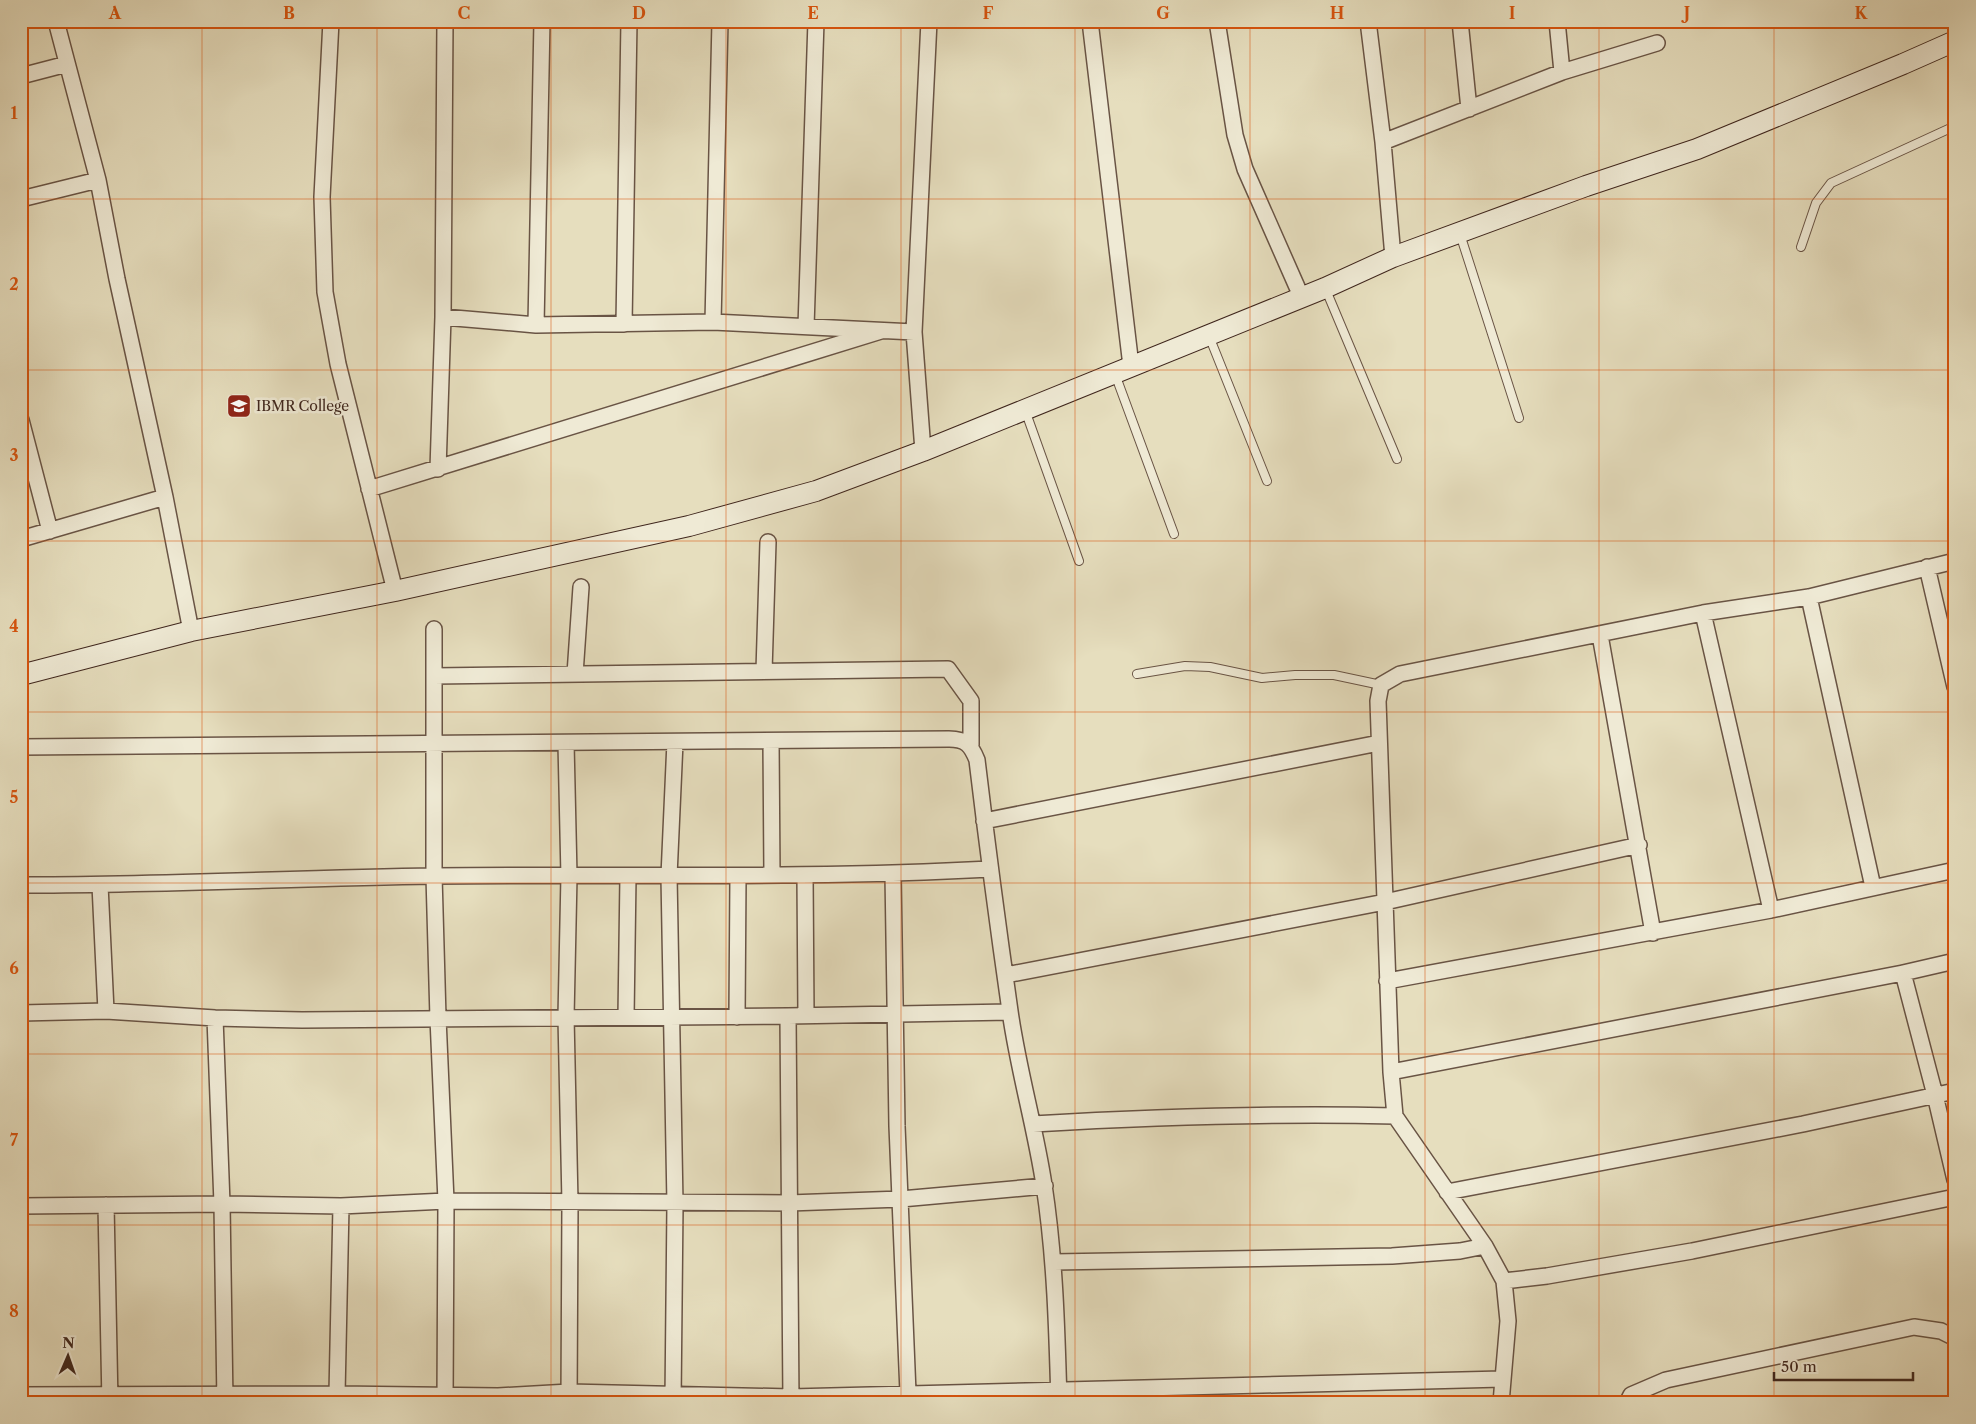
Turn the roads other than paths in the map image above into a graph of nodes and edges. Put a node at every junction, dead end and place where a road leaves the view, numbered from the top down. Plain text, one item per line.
1 (56, 21) edge
2 (331, 21) edge
3 (445, 21) edge
4 (542, 21) edge
5 (629, 21) edge
6 (720, 21) edge
7 (816, 21) edge
8 (929, 21) edge
9 (1090, 21) edge
10 (1216, 21) edge
11 (1368, 21) edge
12 (1460, 21) edge
13 (1556, 21) edge
14 (1955, 41) edge
15 (1657, 43) dead end
16 (67, 64) junction
17 (1562, 72) junction
18 (21, 76) edge
19 (1469, 109) junction
20 (1955, 126) edge
21 (1384, 142) junction
22 (98, 180) junction
23 (21, 200) edge
24 (1459, 233) junction
25 (1801, 247) dead end
26 (1394, 257) junction
27 (1325, 288) junction
28 (1301, 296) junction
29 (443, 317) junction
30 (712, 322) junction
31 (624, 324) junction
32 (536, 325) junction
33 (806, 328) junction
34 (881, 331) junction
35 (914, 332) junction
36 (1208, 334) junction
37 (1123, 370) junction
38 (1025, 409) junction
39 (1519, 418) dead end
40 (21, 420) edge
41 (923, 451) junction
42 (1397, 459) dead end
43 (438, 469) junction
44 (1267, 482) dead end
45 (368, 489) junction
46 (165, 497) junction
47 (50, 531) junction
48 (1174, 534) dead end
49 (21, 539) edge
50 (768, 542) dead end
51 (1079, 561) dead end
52 (1955, 561) edge
53 (1926, 567) junction
54 (581, 587) dead end
55 (395, 591) junction
56 (1809, 597) junction
57 (1703, 614) junction
58 (434, 629) dead end
59 (190, 630) junction
60 (1600, 635) junction
61 (764, 671) junction
62 (575, 674) junction
63 (1136, 674) dead end
64 (21, 676) edge
65 (434, 676) junction
66 (1382, 685) junction
67 (1955, 687) edge
68 (771, 741) junction
69 (675, 742) junction
70 (566, 743) junction
71 (434, 744) junction
72 (1379, 744) junction
73 (971, 746) junction
74 (21, 747) edge
75 (984, 821) junction
76 (1639, 845) junction
77 (990, 869) junction
78 (1955, 870) edge
79 (893, 874) junction
80 (772, 875) junction
81 (805, 875) junction
82 (434, 876) junction
83 (568, 876) junction
84 (628, 876) junction
85 (669, 876) junction
86 (738, 876) junction
87 (21, 885) edge
88 (100, 885) junction
89 (1874, 887) junction
90 (1385, 902) junction
91 (1771, 910) junction
92 (1653, 933) junction
93 (1955, 961) edge
94 (1903, 973) junction
95 (1006, 975) junction
96 (1388, 981) junction
97 (106, 1011) junction
98 (1010, 1012) junction
99 (21, 1013) edge
100 (895, 1015) junction
101 (737, 1016) junction
102 (788, 1016) junction
103 (806, 1016) junction
104 (566, 1017) junction
105 (626, 1017) junction
106 (671, 1017) junction
107 (215, 1018) junction
108 (438, 1018) junction
109 (1391, 1072) junction
110 (1955, 1091) edge
111 (1935, 1095) junction
112 (1395, 1116) junction
113 (1033, 1124) junction
114 (1955, 1180) edge
115 (1044, 1186) junction
116 (1447, 1192) junction
117 (1955, 1197) edge
118 (901, 1199) junction
119 (446, 1201) junction
120 (570, 1203) junction
121 (789, 1203) junction
122 (222, 1204) junction
123 (675, 1204) junction
124 (106, 1205) junction
125 (21, 1206) edge
126 (341, 1206) junction
127 (1485, 1246) junction
128 (1054, 1262) junction
129 (1504, 1280) junction
130 (1955, 1338) edge
131 (1502, 1379) junction
132 (908, 1393) junction
133 (337, 1394) junction
134 (21, 1395) edge
135 (1059, 1396) edge
136 (569, 1397) edge
137 (673, 1398) edge
138 (110, 1399) edge
139 (225, 1399) edge
140 (445, 1399) edge
141 (791, 1400) edge
142 (1501, 1403) edge
143 (1628, 1403) edge

1 - 16 street
2 - 45 street
3 - 29 street
4 - 32 street
5 - 31 street
6 - 30 street
7 - 33 street
8 - 35 street
9 - 37 street
10 - 28 street
11 - 21 street
12 - 19 street
13 - 17 street
14 - 24 street
15 - 17 street
16 - 18 street
16 - 22 street
17 - 19 street
19 - 21 street
20 - 25 lane
21 - 26 street
22 - 23 street
22 - 46 street
24 - 26 street
24 - 39 lane
26 - 27 street
27 - 28 street
27 - 42 lane
28 - 36 street
29 - 32 street
29 - 43 street
30 - 31 street
30 - 33 street
31 - 32 street
33 - 34 street
34 - 35 street
34 - 43 street
35 - 41 street
36 - 37 street
36 - 44 lane
37 - 38 street
37 - 48 lane
38 - 41 street
38 - 51 lane
40 - 47 street
41 - 55 street
43 - 45 street
45 - 55 street
46 - 47 street
46 - 59 street
47 - 49 street
50 - 61 street
52 - 53 street
53 - 56 street
53 - 67 street
54 - 62 street
55 - 59 street
56 - 57 street
56 - 89 street
57 - 60 street
57 - 91 street
58 - 65 street
59 - 64 street
60 - 66 street
60 - 76 street
61 - 62 street
61 - 73 street
62 - 65 street
63 - 66 lane
65 - 71 street
66 - 72 street
68 - 69 street
68 - 73 street
68 - 80 street
69 - 70 street
69 - 85 street
70 - 71 street
70 - 83 street
71 - 74 street
71 - 82 street
72 - 75 street
72 - 90 street
73 - 75 street
75 - 77 street
76 - 90 street
76 - 92 street
77 - 79 street
77 - 95 street
78 - 89 street
79 - 81 street
79 - 100 street
80 - 81 street
80 - 86 street
81 - 103 street
82 - 83 street
82 - 88 street
82 - 108 street
83 - 84 street
83 - 104 street
84 - 85 street
84 - 105 street
85 - 86 street
85 - 106 street
86 - 101 street
87 - 88 street
88 - 97 street
89 - 91 street
90 - 95 street
90 - 96 street
91 - 92 street
92 - 96 street
93 - 94 street
94 - 109 street
94 - 111 street
95 - 98 street
96 - 109 street
97 - 99 street
97 - 107 street
98 - 100 street
98 - 113 street
100 - 103 street
100 - 118 street
101 - 102 street
101 - 106 street
102 - 103 street
102 - 121 street
104 - 105 street
104 - 108 street
104 - 120 street
105 - 106 street
106 - 123 street
107 - 108 street
107 - 122 street
108 - 119 street
109 - 112 street
110 - 111 street
111 - 114 street
111 - 116 street
112 - 113 street
112 - 116 street
113 - 115 street
115 - 118 street
115 - 128 street
116 - 127 street
117 - 129 street
118 - 121 street
118 - 132 street
119 - 120 street
119 - 126 street
119 - 140 street
120 - 123 street
120 - 136 street
121 - 123 street
121 - 141 street
122 - 124 street
122 - 126 street
122 - 139 street
123 - 137 street
124 - 125 street
124 - 138 street
126 - 133 street
127 - 128 street
127 - 129 street
128 - 135 street
129 - 131 street
130 - 143 street
131 - 135 street
131 - 142 street
132 - 135 street
132 - 141 street
133 - 139 street
133 - 140 street
134 - 138 street
136 - 137 street
136 - 140 street
137 - 141 street
138 - 139 street

